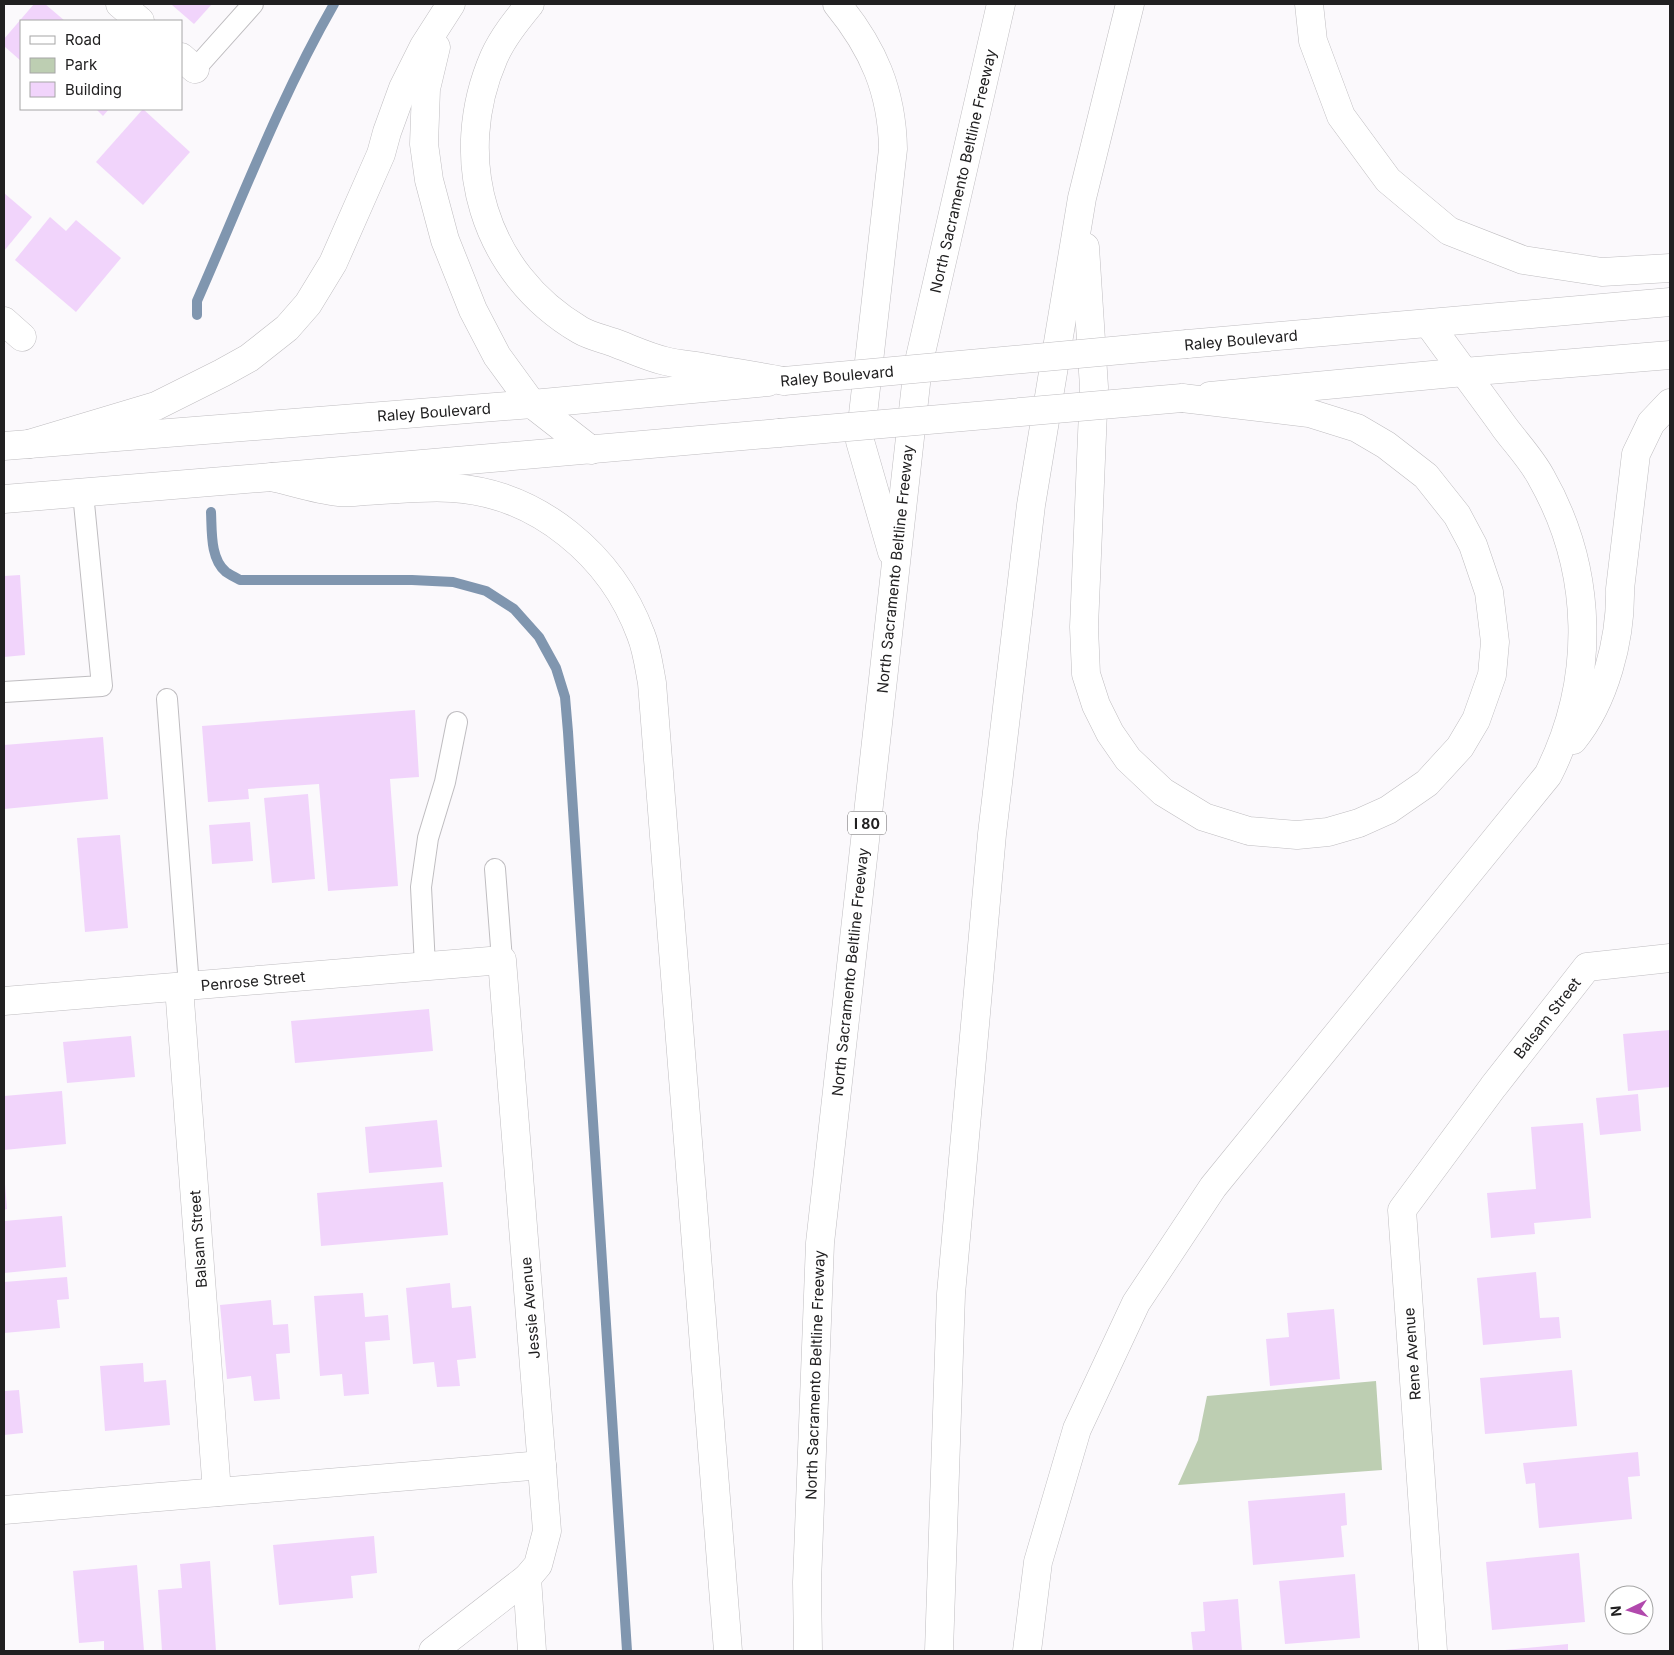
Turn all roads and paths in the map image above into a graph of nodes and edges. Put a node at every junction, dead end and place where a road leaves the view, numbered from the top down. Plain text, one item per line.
1 (120, 4) edge
2 (253, 4) edge
3 (453, 4) edge
4 (530, 4) edge
5 (837, 4) edge
6 (1001, 4) edge
7 (1130, 4) edge
8 (1309, 4) edge
9 (139, 20) edge
10 (188, 63) edge
11 (1082, 198) junction
12 (1670, 268) edge
13 (1670, 302) edge
14 (1429, 324) junction
15 (1670, 355) edge
16 (1464, 372) junction
17 (784, 381) junction
18 (1182, 398) junction
19 (1670, 403) edge
20 (532, 404) junction
21 (16, 445) edge
22 (591, 450) junction
23 (272, 477) junction
24 (84, 492) junction
25 (4, 499) edge
26 (896, 566) junction
27 (4, 692) edge
28 (167, 699) dead end
29 (457, 722) dead end
30 (1556, 760) junction
31 (495, 869) dead end
32 (1670, 958) edge
33 (502, 960) junction
34 (425, 966) junction
35 (184, 986) junction
36 (4, 1001) edge
37 (1493, 1087) joint
38 (542, 1465) junction
39 (217, 1492) junction
40 (4, 1510) edge
41 (527, 1578) junction
42 (433, 1651) edge
43 (532, 1651) edge
44 (728, 1651) edge
45 (808, 1651) edge
46 (939, 1651) edge
47 (1027, 1651) edge
48 (1434, 1651) edge

1 - 9 main road
2 - 10 lane
3 - 20 main road
3 - 21 main road
4 - 17 main road
5 - 26 main road
6 - 26 main road, North Sacramento Beltline Freeway / I 80
7 - 11 main road
8 - 12 main road
11 - 18 main road
11 - 46 main road
13 - 14 main road, Raley Boulevard
14 - 16 main road
14 - 17 main road, Raley Boulevard, bridge
15 - 16 main road
16 - 18 main road
16 - 30 main road
17 - 20 main road, Raley Boulevard
18 - 22 main road, bridge
19 - 30 main road
20 - 21 main road, Raley Boulevard
20 - 22 main road
22 - 23 main road
23 - 24 main road
23 - 44 main road
24 - 25 main road
24 - 27 lane
26 - 45 main road, North Sacramento Beltline Freeway / I 80
28 - 35 lane
29 - 34 lane
30 - 47 main road
31 - 33 lane
32 - 37 main road, Balsam Street
33 - 34 main road, Penrose Street
33 - 38 main road, Jessie Avenue
34 - 35 main road, Penrose Street
35 - 36 main road, Penrose Street
35 - 39 main road, Balsam Street
37 - 48 main road, Rene Avenue
38 - 39 main road
38 - 41 main road, Jessie Avenue
39 - 40 main road
41 - 42 main road
41 - 43 main road

